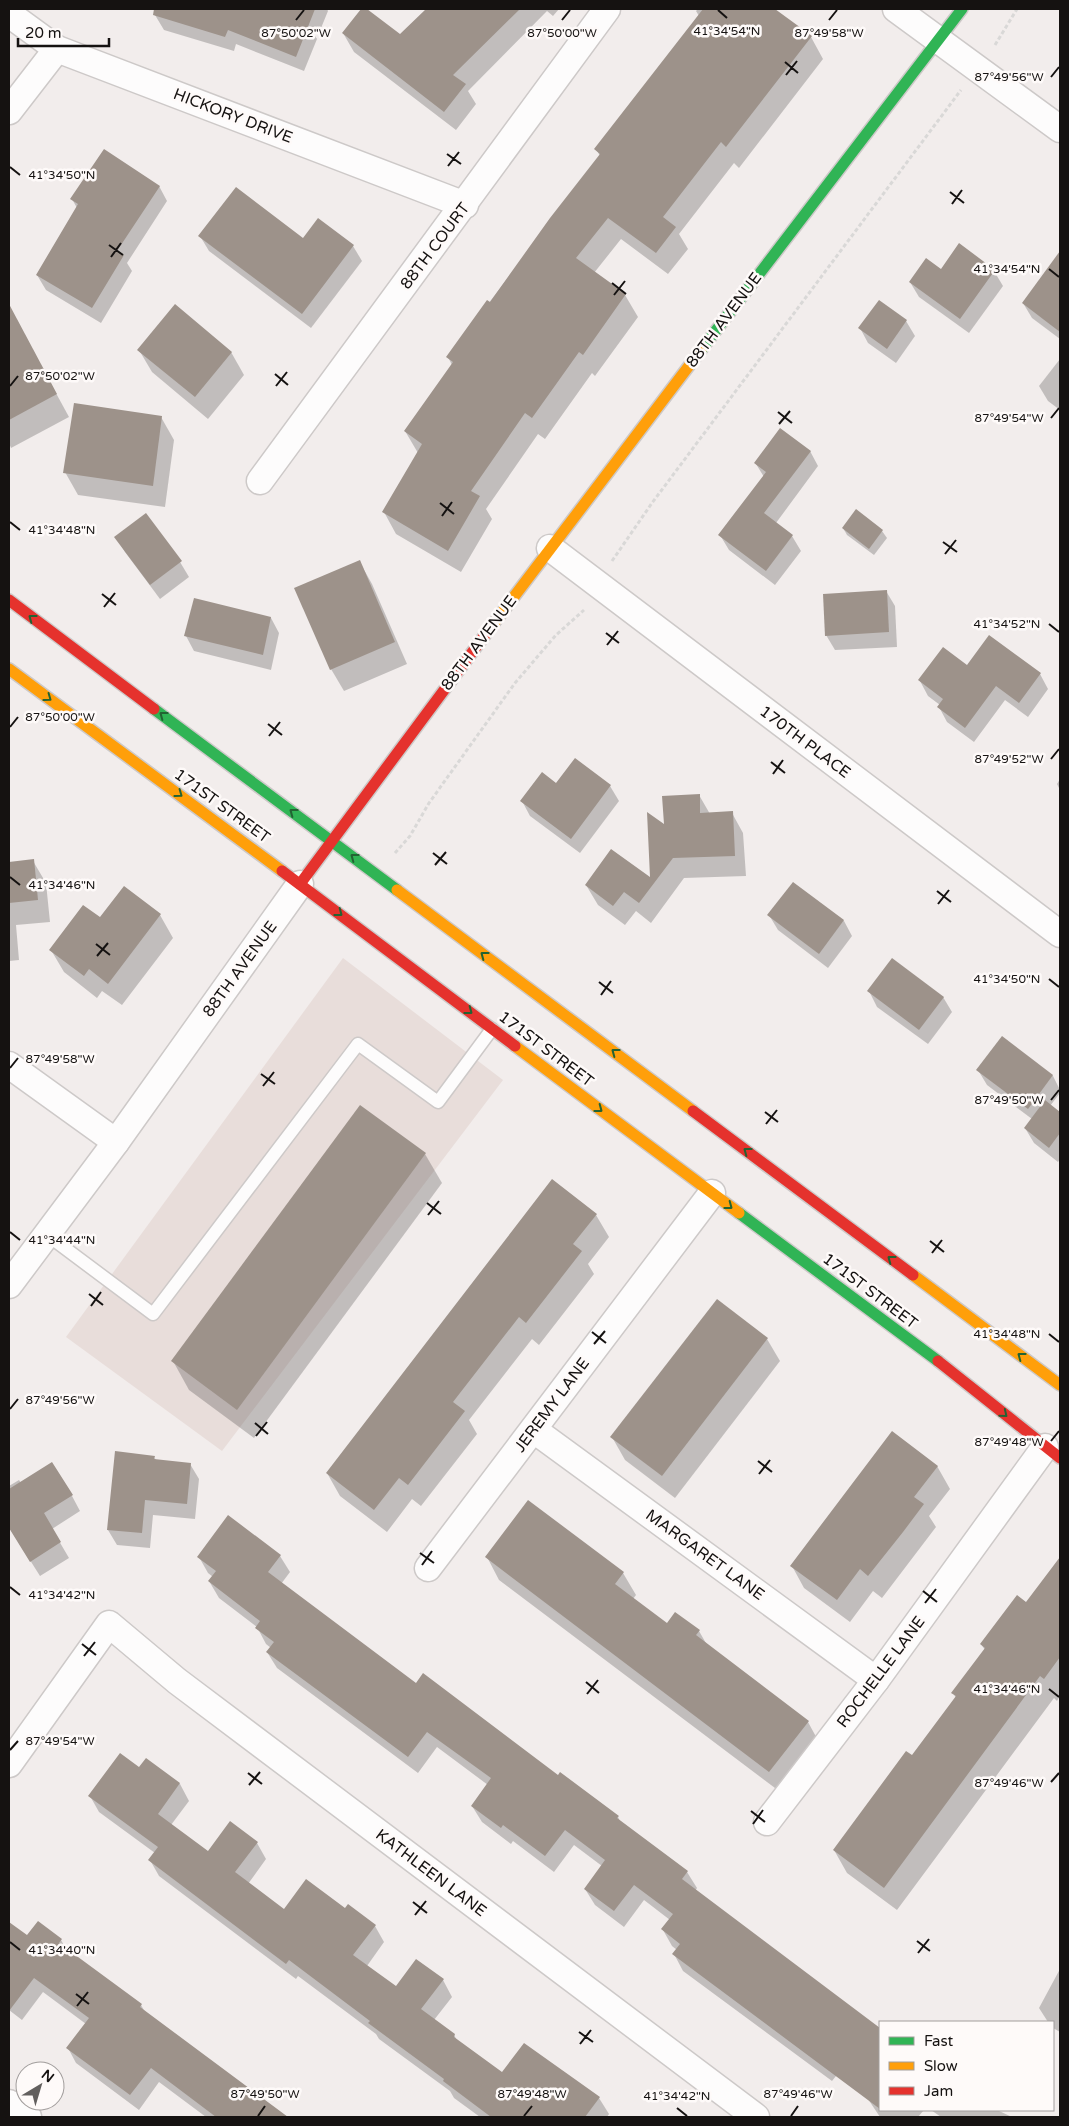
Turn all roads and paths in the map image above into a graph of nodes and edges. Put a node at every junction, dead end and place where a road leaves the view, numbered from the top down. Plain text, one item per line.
1 (607, 9) edge
2 (896, 9) edge
3 (962, 9) edge
4 (1017, 9) edge
5 (9, 14) edge
6 (938, 41) junction
7 (57, 49) junction
8 (978, 68) junction
9 (9, 111) edge
10 (1060, 129) edge
11 (465, 205) junction
12 (260, 481) dead end
13 (550, 548) junction
14 (598, 586) junction
15 (9, 600) edge
16 (9, 669) edge
17 (332, 841) junction
18 (379, 876) junction
19 (300, 884) junction
20 (1060, 934) edge
21 (492, 1029) junction
22 (9, 1066) edge
23 (116, 1142) junction
24 (712, 1193) junction
25 (46, 1234) junction
26 (9, 1285) edge
27 (1060, 1386) edge
28 (534, 1430) junction
29 (1053, 1452) edge
30 (428, 1568) dead end
31 (876, 1680) junction
32 (9, 1764) edge
33 (767, 1822) dead end
34 (9, 2103) edge
35 (28, 2117) edge
36 (756, 2117) edge

1 - 11 street, 88TH COURT
2 - 6 street
3 - 6 street, 88TH AVENUE
4 - 8 path
5 - 7 street, HICKORY DRIVE
6 - 8 street
6 - 13 street, 88TH AVENUE
7 - 9 street
7 - 11 street, HICKORY DRIVE
8 - 10 street
8 - 14 path
11 - 12 street, 88TH COURT
13 - 14 street, 170TH PLACE
13 - 17 street, 88TH AVENUE
14 - 18 path
14 - 20 street, 170TH PLACE
17 -> 15 street
16 -> 19 street, 171ST STREET
18 -> 17 street
17 - 19 street, 88TH AVENUE
27 -> 18 street
19 -> 21 street, 171ST STREET
19 - 23 street, 88TH AVENUE
21 -> 24 street, 171ST STREET
21 - 25 lane
22 - 23 street
23 - 25 street, 88TH AVENUE
24 - 28 street, JEREMY LANE
24 -> 29 street, 171ST STREET
25 - 26 street, 88TH AVENUE
28 - 30 street, JEREMY LANE
28 - 31 street, MARGARET LANE
29 - 31 street, ROCHELLE LANE
31 - 33 street, ROCHELLE LANE
32 - 36 street, KATHLEEN LANE
34 - 35 street

